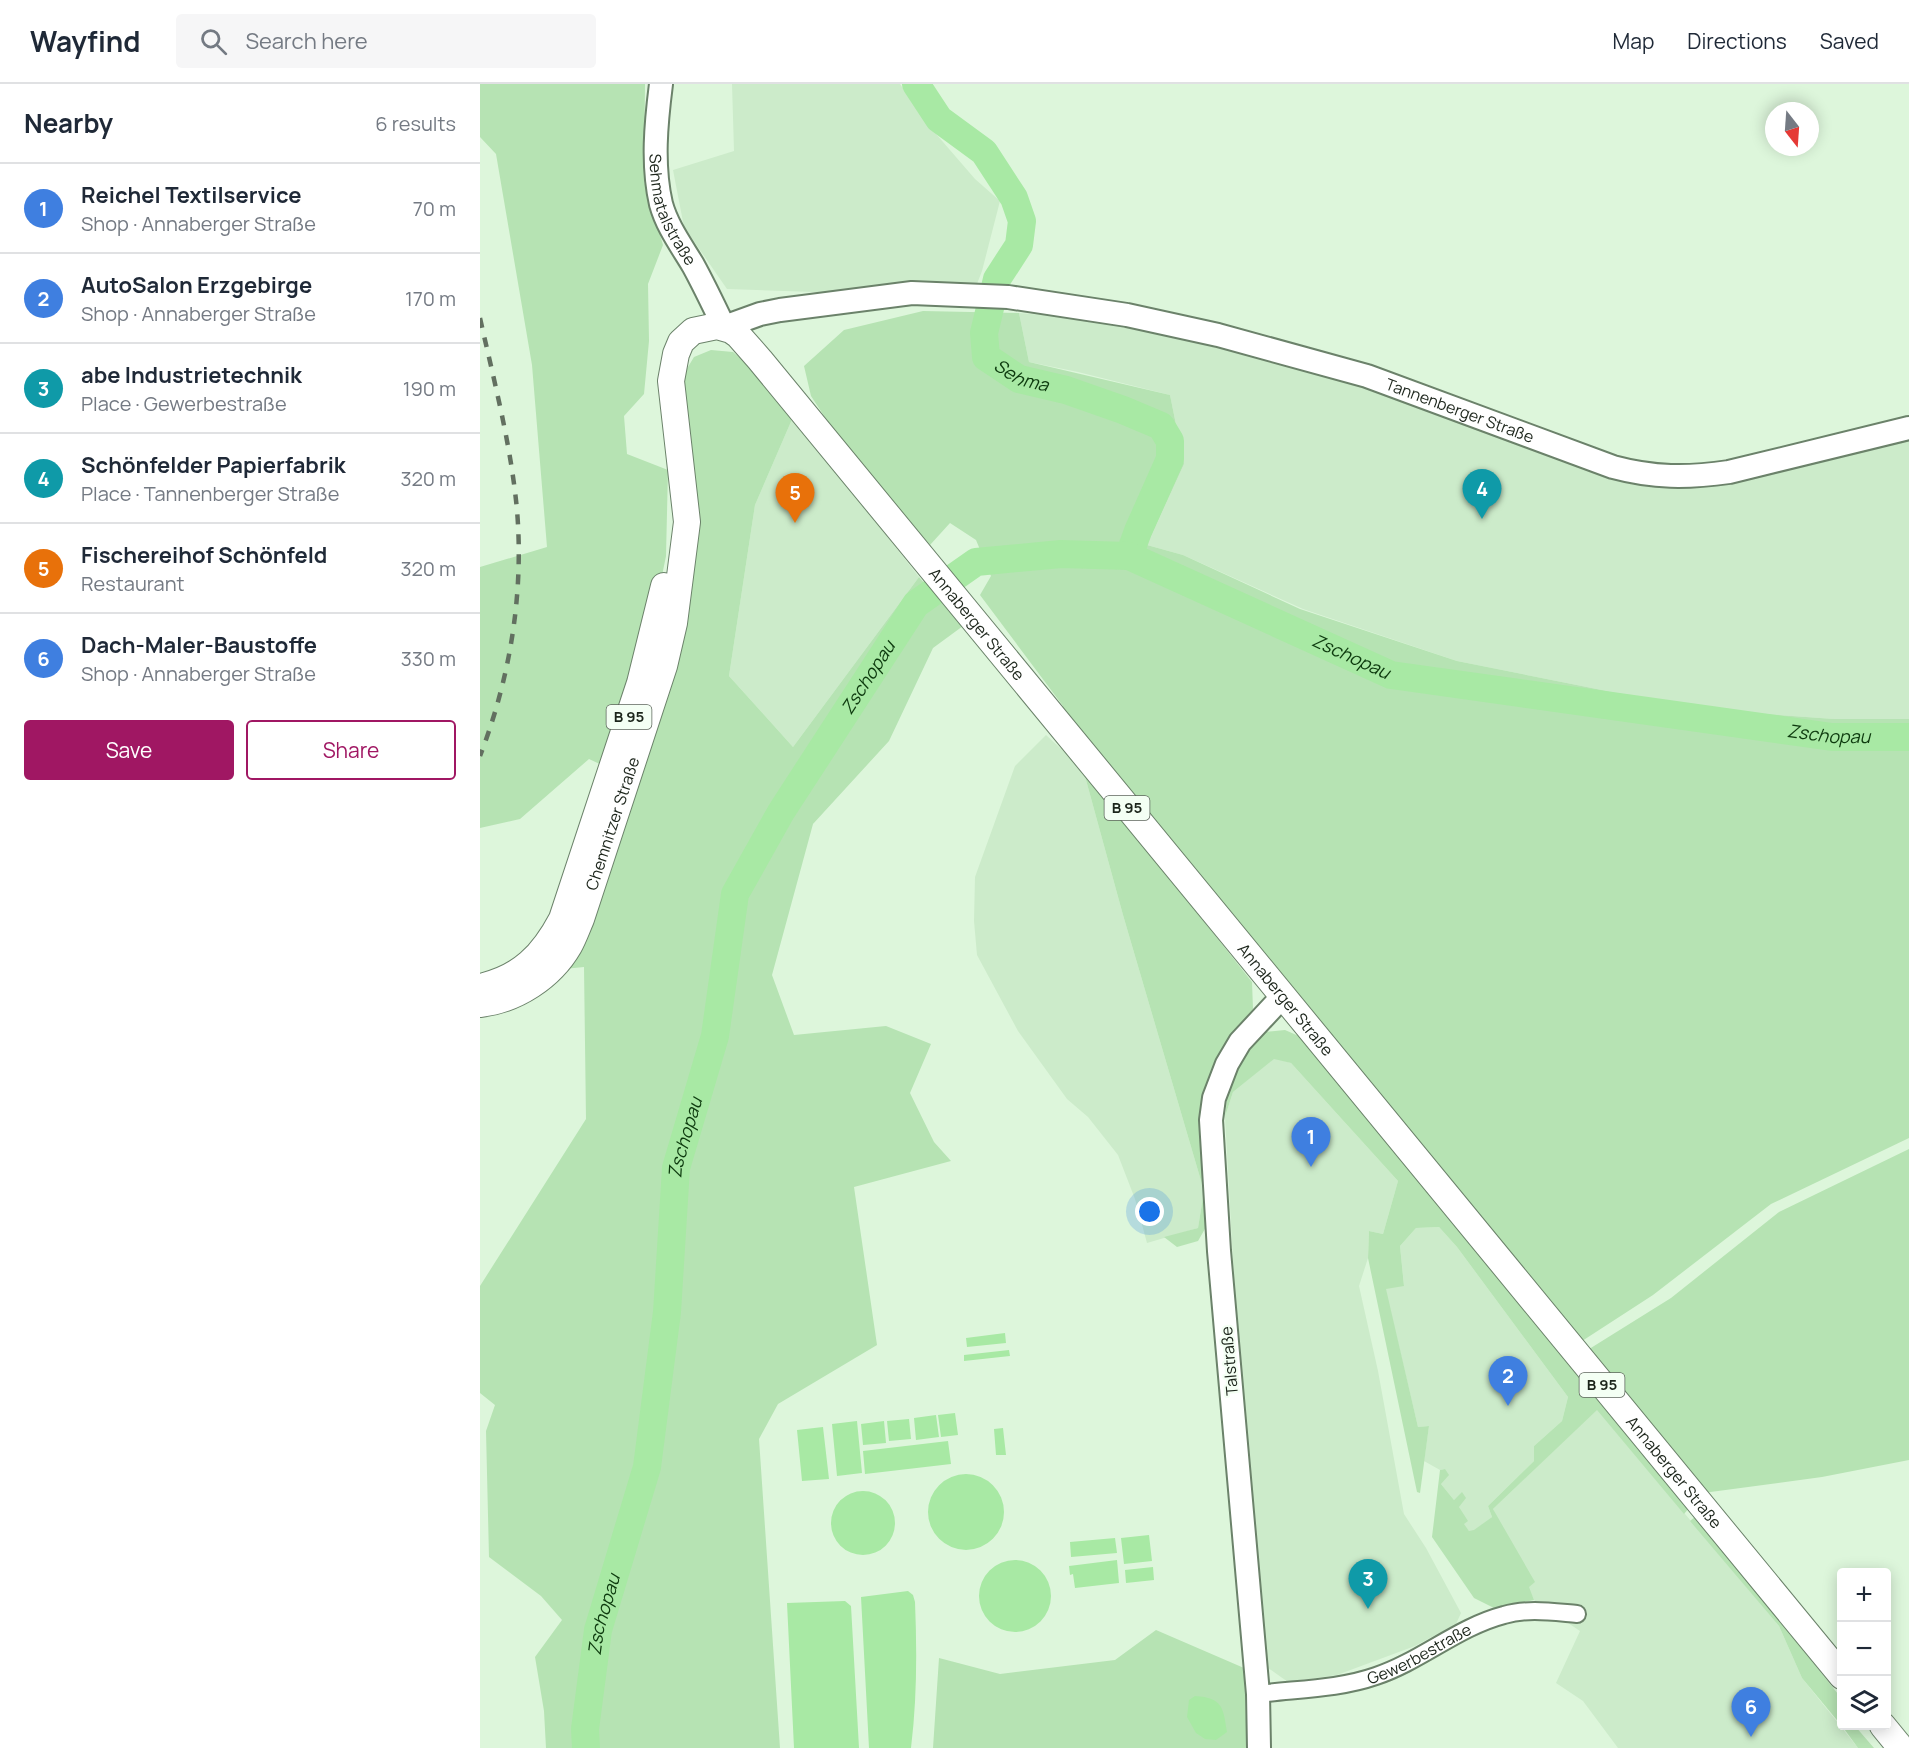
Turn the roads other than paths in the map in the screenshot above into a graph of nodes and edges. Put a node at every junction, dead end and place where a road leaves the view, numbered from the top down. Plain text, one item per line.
1 (661, 84) edge
2 (724, 327) junction
3 (1909, 428) edge
4 (682, 485) junction
5 (480, 987) edge
6 (1282, 997) junction
7 (480, 1004) edge
8 (1577, 1614) dead end
9 (1837, 1670) edge
10 (1258, 1694) junction
11 (1887, 1730) edge
12 (1259, 1748) edge
13 (1901, 1748) edge

1 - 2 main road, Sehmatalstraße
2 - 3 main road, Tannenberger Straße
2 - 4 main road, Chemnitzer Straße / B 95
2 - 6 main road, Annaberger Straße / B 95
4 - 5 main road, Chemnitzer Straße / B 95
4 - 7 main road, Chemnitzer Straße / B 95
6 - 9 main road, Annaberger Straße / B 95
6 - 10 main road, Talstraße
8 - 10 street, Gewerbestraße
10 - 12 main road, Talstraße
11 - 13 main road

